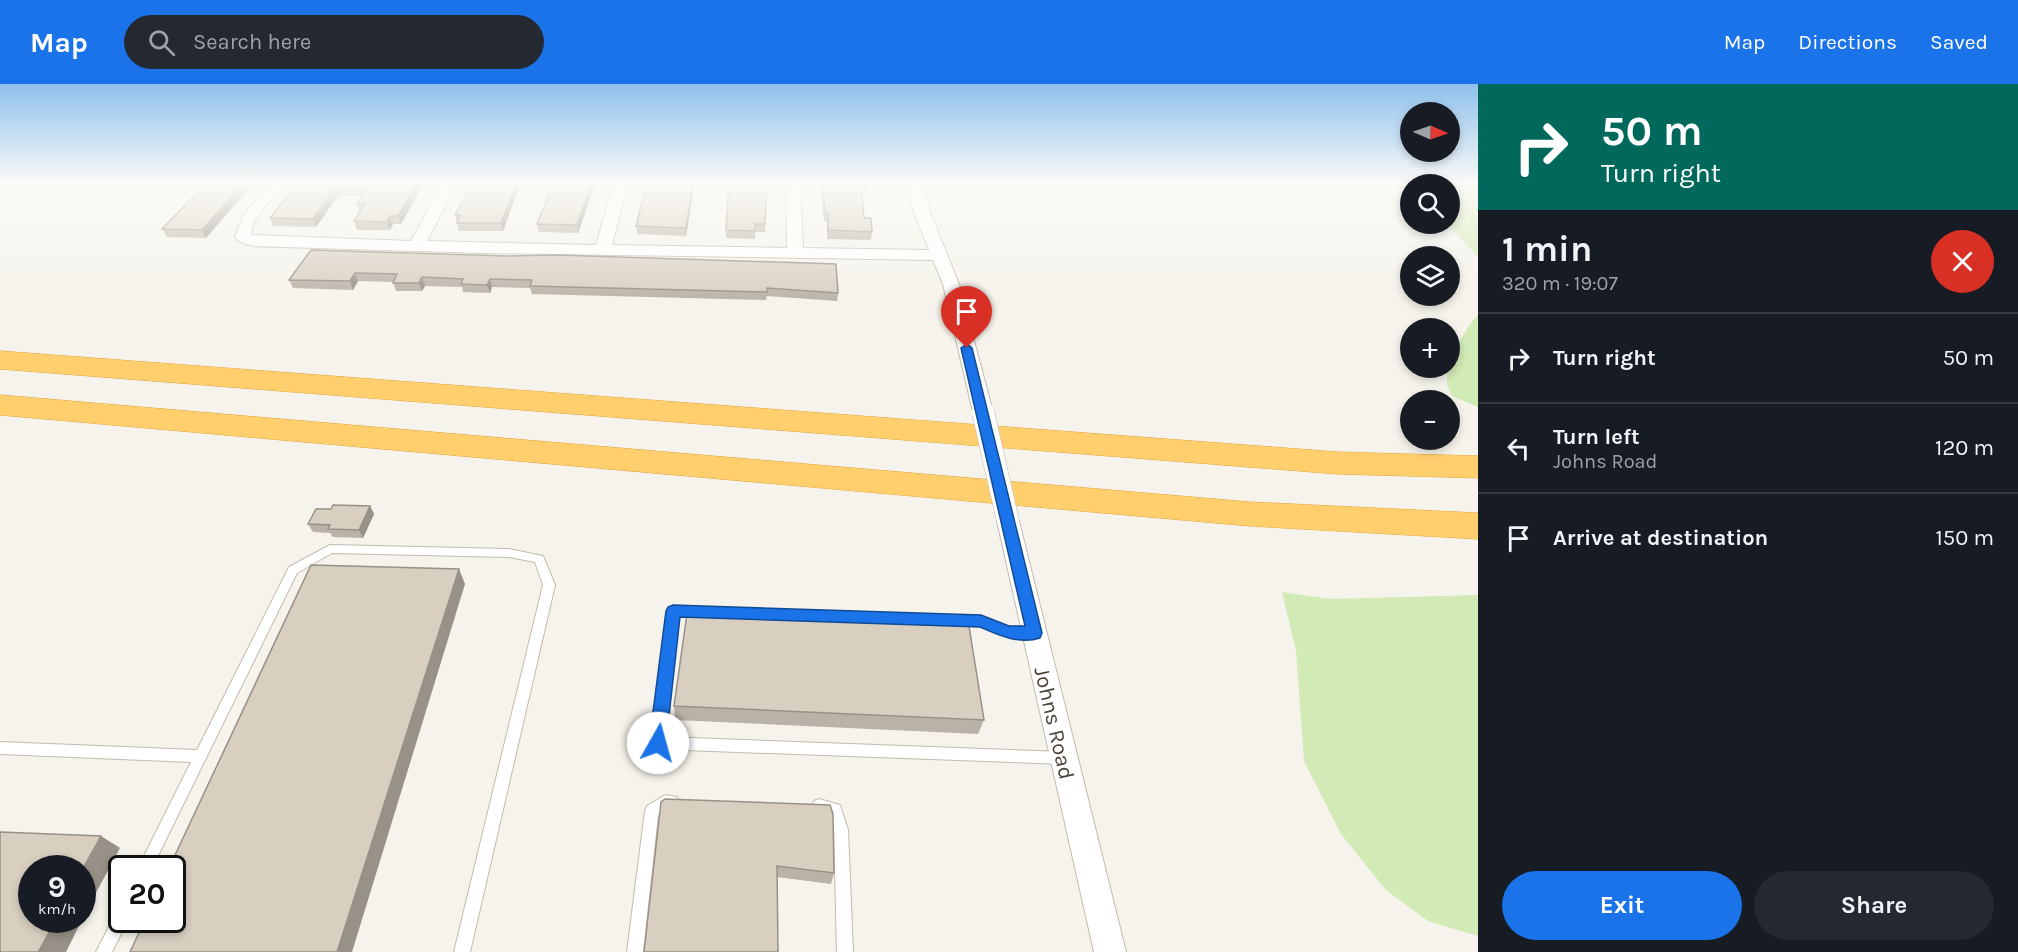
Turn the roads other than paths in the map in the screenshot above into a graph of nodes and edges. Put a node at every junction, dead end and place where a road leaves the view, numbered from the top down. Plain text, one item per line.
1 (246, 223) edge
2 (429, 223) edge
3 (610, 223) edge
4 (794, 223) edge
5 (926, 223) edge
6 (417, 245) junction
7 (603, 249) junction
8 (795, 253) junction
9 (940, 255) junction
10 (0, 360) edge
11 (0, 405) edge
12 (1478, 466) edge
13 (1478, 526) edge
14 (1034, 633) junction
15 (0, 748) edge
16 (201, 756) junction
17 (1064, 758) junction
18 (688, 802) edge
19 (802, 805) edge
20 (152, 855) edge
21 (114, 933) edge
22 (104, 952) edge
23 (462, 952) edge
24 (635, 952) edge
25 (845, 952) edge
26 (1110, 952) edge

1 - 6 street
2 - 6 street
3 - 7 street
4 - 8 street
5 - 9 street, Johns Road
6 - 7 street
7 - 8 street
8 - 9 street
9 - 14 street, Johns Road, bridge
10 - 12 highway
11 - 13 highway
14 - 17 street, Johns Road
14 - 17 lane
15 - 16 lane
16 - 20 lane
16 - 23 lane
17 - 26 street, Johns Road
18 - 24 lane
19 - 25 lane
21 - 22 lane

